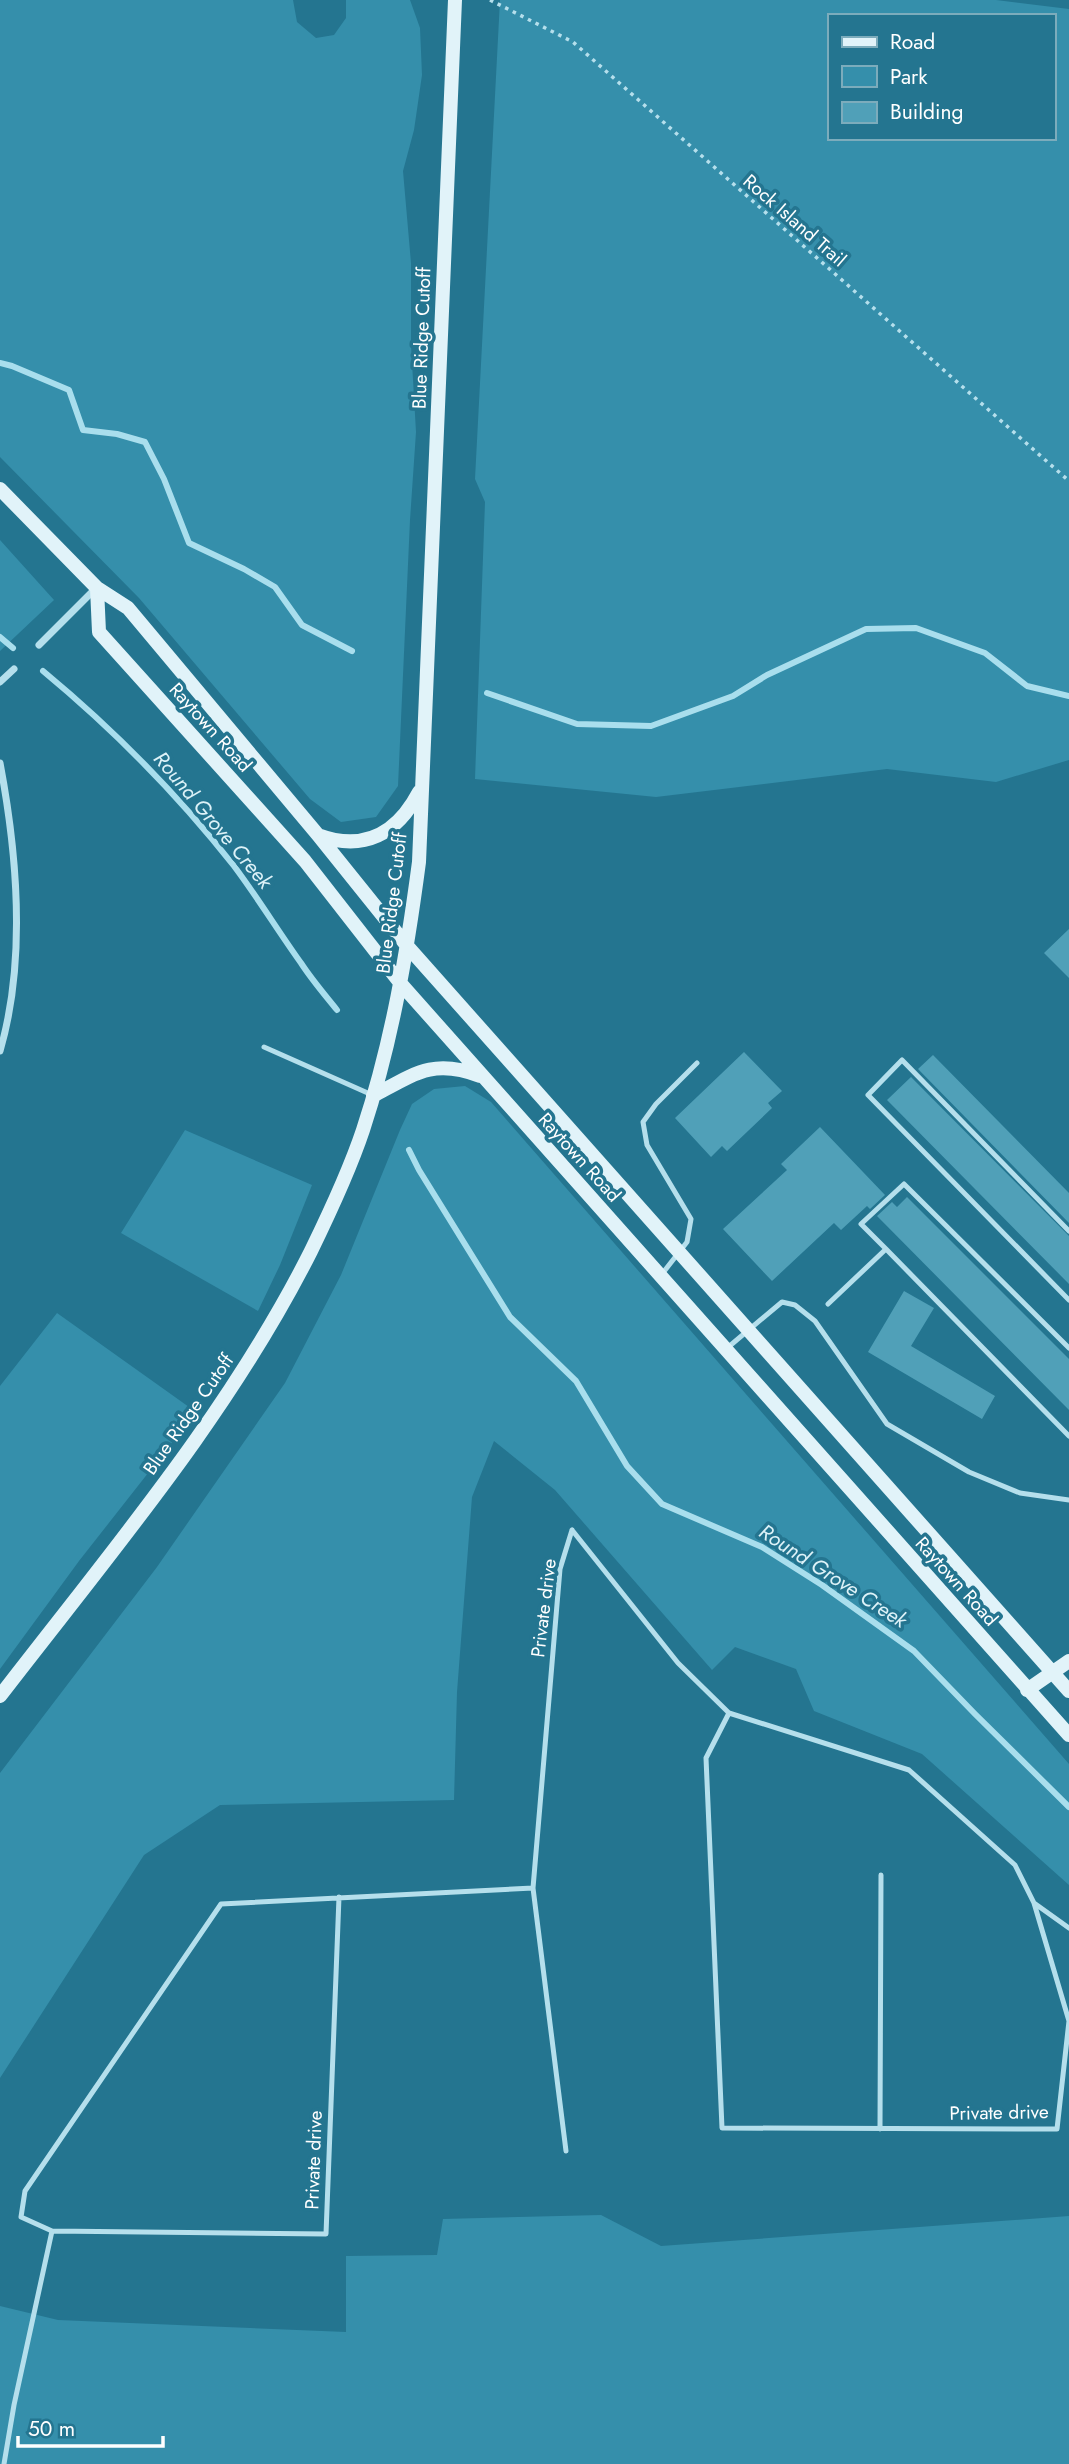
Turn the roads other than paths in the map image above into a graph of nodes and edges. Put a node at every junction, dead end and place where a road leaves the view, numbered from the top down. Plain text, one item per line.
1 (455, 0) edge
2 (0, 489) edge
3 (97, 588) junction
4 (39, 645) dead end
5 (14, 669) dead end
6 (0, 682) edge
7 (0, 763) edge
8 (421, 787) junction
9 (318, 835) junction
10 (408, 947) junction
11 (401, 984) junction
12 (264, 1047) dead end
13 (0, 1051) edge
14 (697, 1063) dead end
15 (484, 1078) junction
16 (373, 1096) junction
17 (1069, 1231) edge
18 (886, 1249) junction
19 (678, 1253) junction
20 (660, 1276) junction
21 (1069, 1300) edge
22 (828, 1304) dead end
23 (747, 1330) junction
24 (1069, 1348) edge
25 (725, 1350) junction
26 (1069, 1436) edge
27 (1069, 1500) edge
28 (1069, 1661) edge
29 (1051, 1672) junction
30 (1027, 1690) junction
31 (1069, 1691) edge
32 (0, 1696) edge
33 (729, 1713) junction
34 (1069, 1735) edge
35 (881, 1875) dead end
36 (534, 1888) junction
37 (339, 1897) junction
38 (1034, 1903) junction
39 (1069, 1928) edge
40 (880, 2129) junction
41 (566, 2151) dead end
42 (52, 2231) junction
43 (4, 2464) edge

1 - 8 main road, Blue Ridge Cutoff
2 - 3 main road, Raytown Road
3 - 4 street
3 - 9 main road, Raytown Road
3 - 11 main road, Raytown Road
5 - 6 street
7 - 13 street
8 - 9 main road
8 - 10 main road, Blue Ridge Cutoff
9 - 10 main road, Raytown Road
10 - 11 main road, Blue Ridge Cutoff
10 - 19 main road, Raytown Road
11 - 15 main road, Raytown Road
11 - 16 main road, Blue Ridge Cutoff
12 - 16 lane
14 - 19 lane
15 - 16 main road
15 - 20 main road, Raytown Road
16 - 32 main road, Blue Ridge Cutoff
17 - 21 lane
18 - 22 lane
18 - 24 lane
18 - 26 lane
19 - 20 lane
19 - 23 main road, Raytown Road
20 - 25 main road, Raytown Road
23 - 25 lane
23 - 27 lane
23 - 29 main road, Raytown Road
25 - 30 main road, Raytown Road
28 - 29 main road
29 - 30 main road
29 - 31 main road, Raytown Road
30 - 34 main road, Raytown Road
33 - 36 lane, Private drive
33 - 38 lane, Private drive
33 - 40 lane, Private drive
35 - 40 lane
36 - 37 lane, Private drive
36 - 41 lane, Private drive
37 - 42 lane, Private drive
37 - 42 lane, Private drive
38 - 39 lane, Private drive
38 - 40 lane, Private drive
42 - 43 lane

